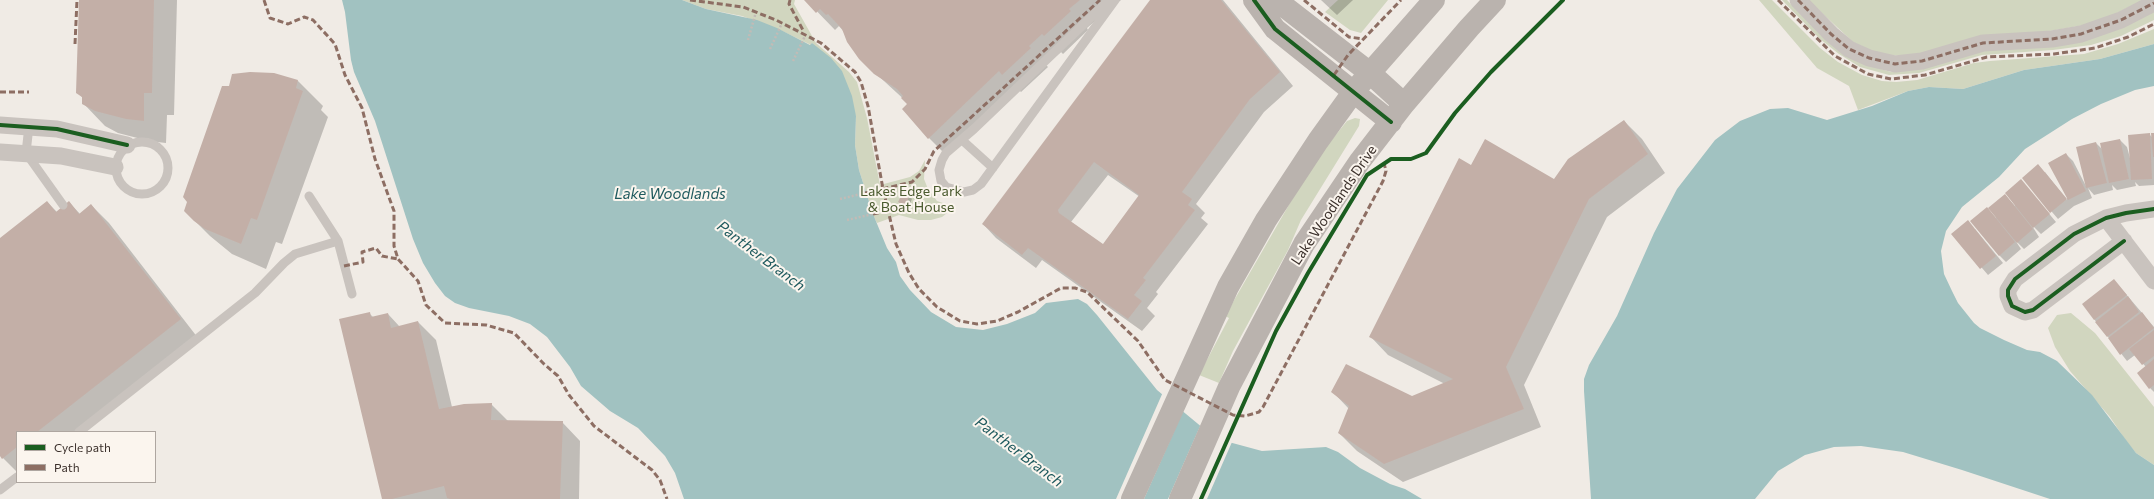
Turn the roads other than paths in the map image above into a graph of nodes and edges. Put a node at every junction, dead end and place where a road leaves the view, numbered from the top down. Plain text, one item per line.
1 (1109, 0) edge
2 (1115, 0) edge
3 (1254, 0) edge
4 (1276, 0) edge
5 (1434, 0) edge
6 (1495, 0) edge
7 (1798, 0) edge
8 (2154, 3) edge
9 (1370, 73) junction
10 (1354, 91) junction
11 (1404, 104) junction
12 (1391, 122) junction
13 (0, 125) edge
14 (29, 126) junction
15 (962, 140) junction
16 (127, 145) junction
17 (0, 152) edge
18 (26, 153) junction
19 (115, 167) junction
20 (993, 168) junction
21 (308, 196) dead end
22 (63, 205) dead end
23 (2154, 209) edge
24 (2106, 218) junction
25 (338, 241) junction
26 (2124, 241) junction
27 (2154, 281) edge
28 (352, 294) dead end
29 (80, 431) edge
30 (16, 478) edge
31 (2, 486) edge
32 (1132, 499) edge
33 (1180, 499) edge

1 - 15 lane
2 - 20 lane
3 - 10 main road
4 - 9 main road
5 - 9 main road
6 - 11 main road, Lake Woodlands Drive
7 - 8 street
9 - 10 main road
9 - 11 main road
10 - 12 main road
10 - 32 main road
11 - 12 main road, Lake Woodlands Drive
12 - 33 main road, Lake Woodlands Drive
13 - 14 street
14 - 16 street
14 - 18 lane
15 - 20 lane
15 - 20 lane
16 - 19 lane
16 - 19 lane
17 - 18 street
18 - 19 street
18 - 22 lane
21 - 25 lane
23 - 24 street
24 - 26 street
24 - 26 street
25 - 28 lane
25 - 29 lane
26 - 27 street
30 - 31 lane

